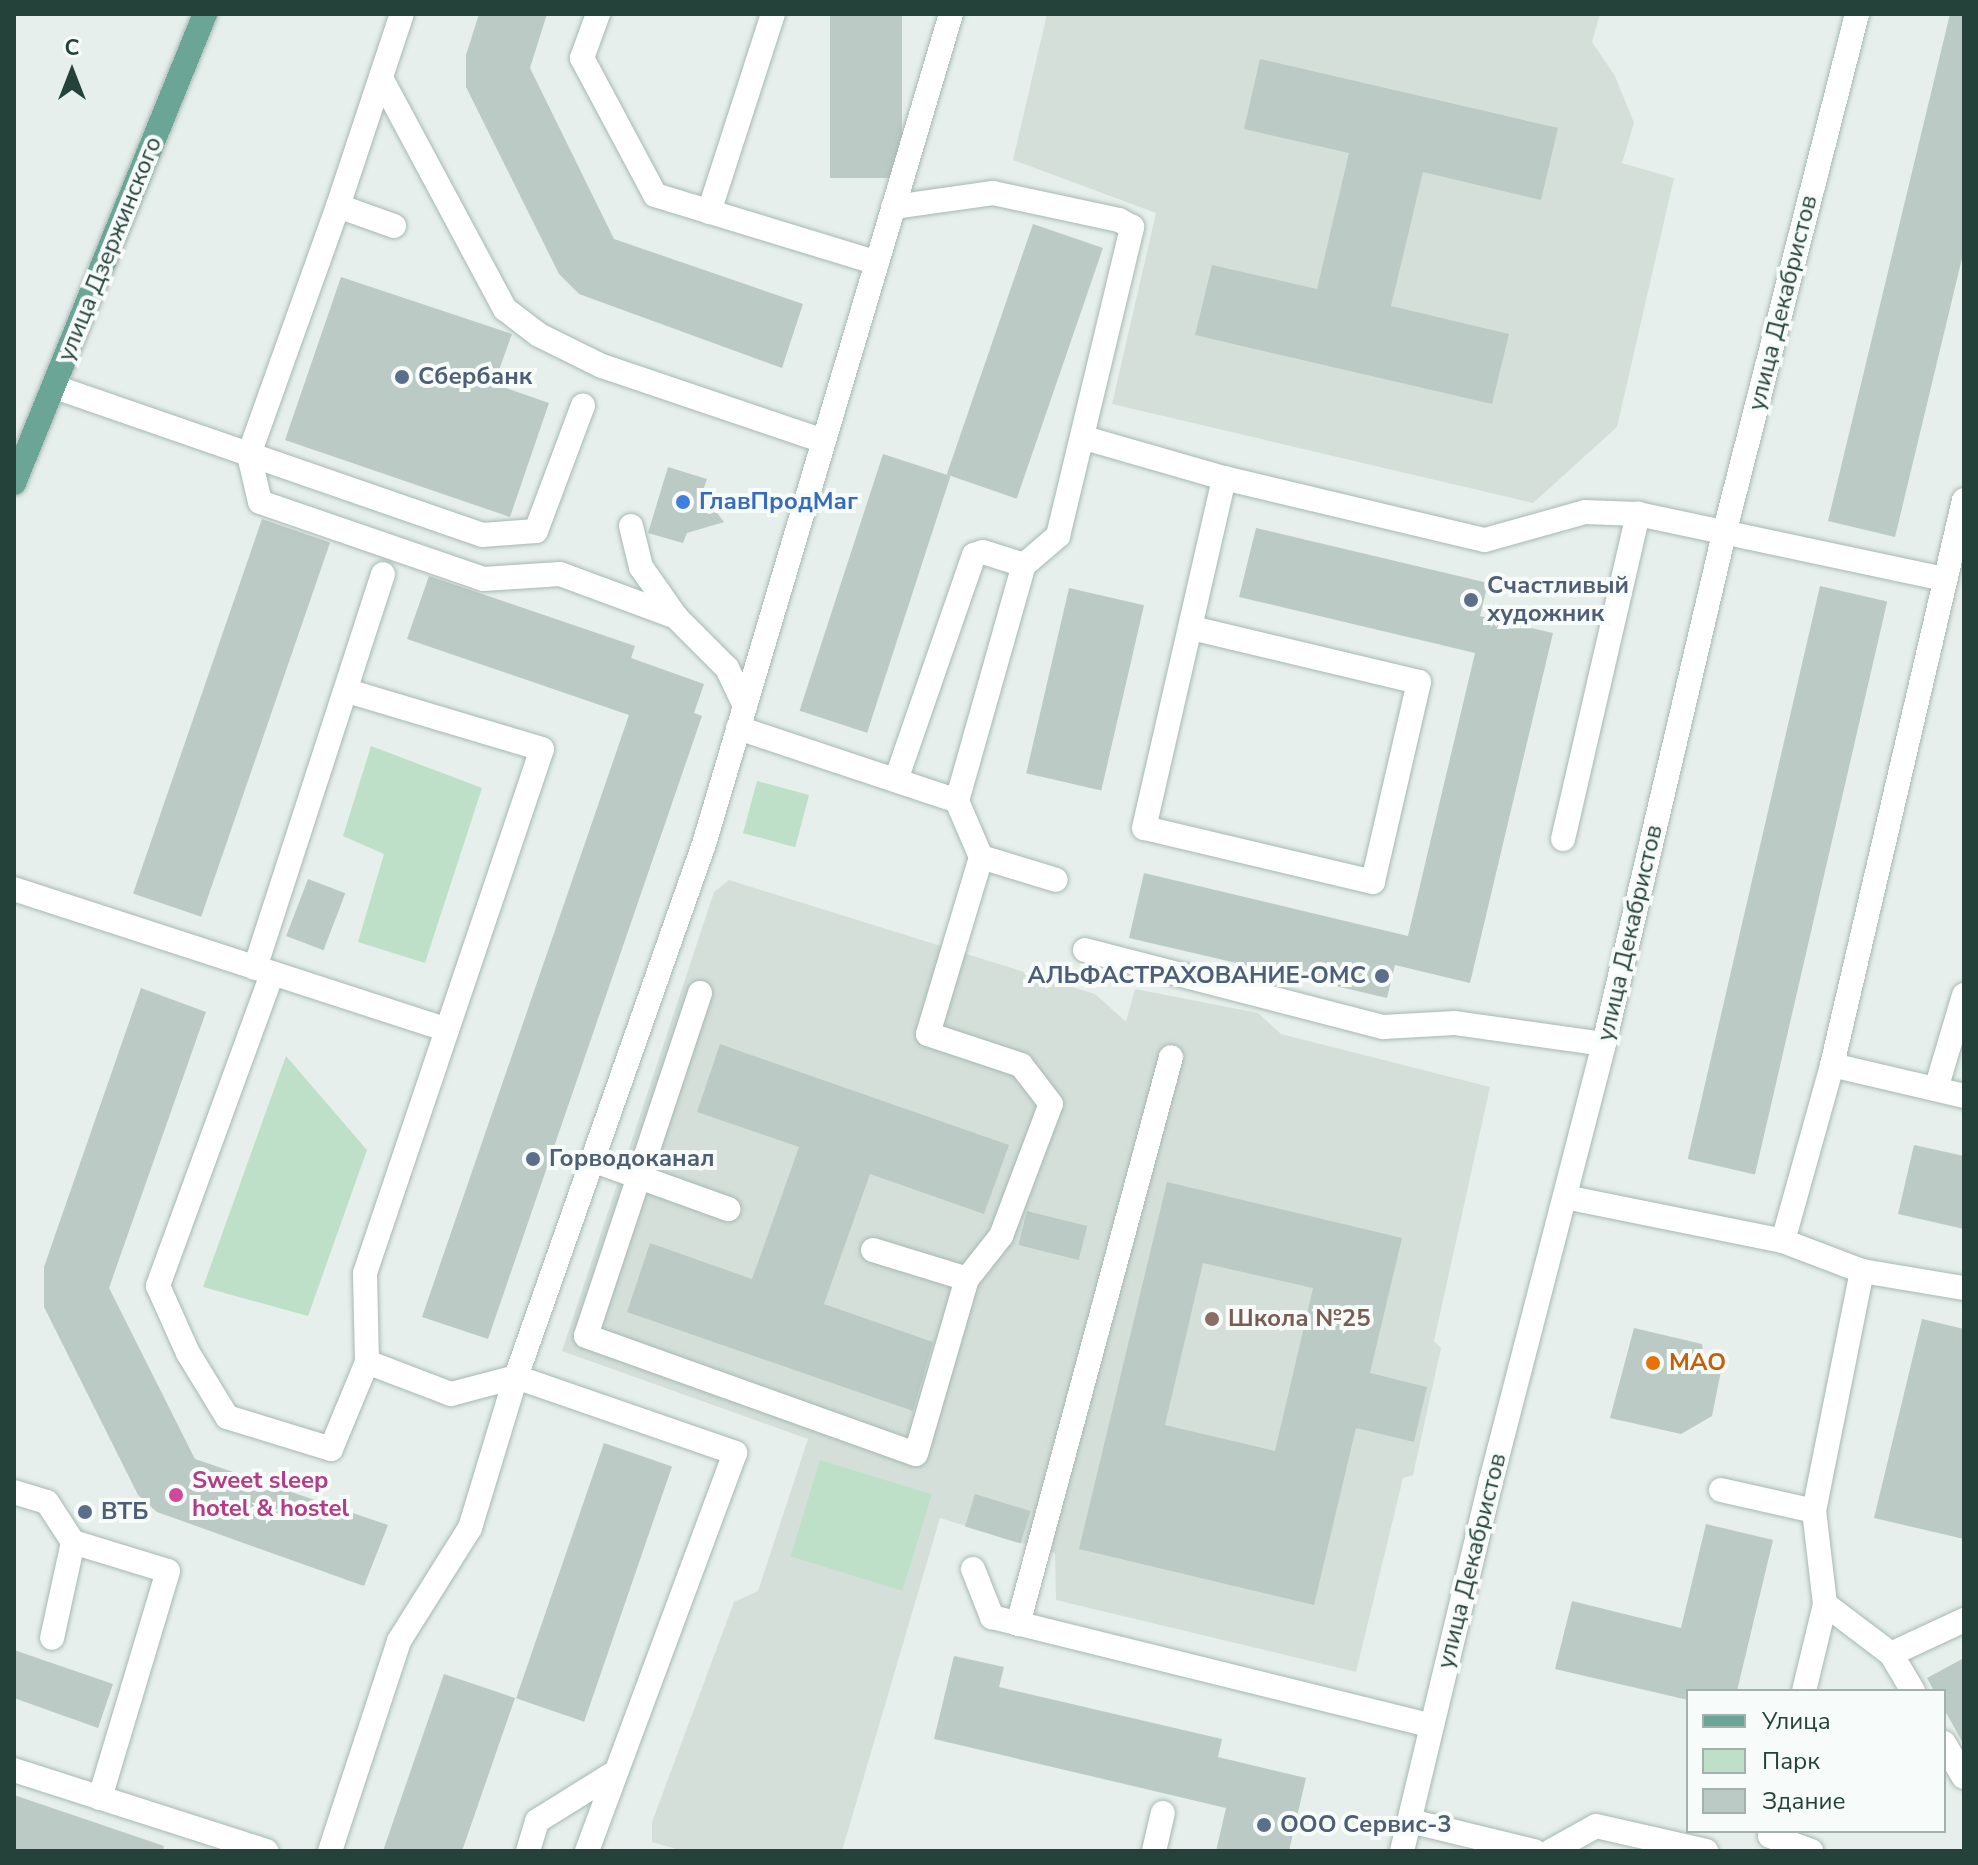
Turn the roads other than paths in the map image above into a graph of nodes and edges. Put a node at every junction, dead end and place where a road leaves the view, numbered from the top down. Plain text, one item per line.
1 (205, 14) edge
2 (402, 14) edge
3 (598, 14) edge
4 (773, 14) edge
5 (951, 14) edge
6 (1857, 14) edge
7 (381, 78) junction
8 (338, 206) junction
9 (893, 207) junction
10 (709, 212) junction
11 (394, 226) dead end
12 (877, 263) junction
13 (55, 387) junction
14 (583, 405) dead end
15 (1085, 438) junction
16 (824, 441) junction
17 (249, 455) junction
18 (1224, 478) junction
19 (14, 483) edge
20 (1964, 500) edge
21 (1638, 514) junction
22 (631, 526) dead end
23 (1724, 534) junction
24 (1024, 565) junction
25 (383, 574) dead end
26 (1944, 579) junction
27 (676, 617) junction
28 (1192, 628) junction
29 (348, 691) junction
30 (741, 717) junction
31 (896, 780) junction
32 (957, 801) junction
33 (1563, 839) dead end
34 (981, 857) junction
35 (1056, 880) dead end
36 (14, 889) edge
37 (1085, 950) dead end
38 (263, 971) junction
39 (700, 993) dead end
40 (1964, 995) edge
41 (447, 1030) junction
42 (1604, 1044) junction
43 (1171, 1057) dead end
44 (1832, 1065) junction
45 (1936, 1089) junction
46 (1964, 1096) edge
47 (592, 1160) junction
48 (641, 1178) junction
49 (1565, 1197) junction
50 (728, 1209) dead end
51 (1783, 1241) junction
52 (873, 1250) dead end
53 (1862, 1271) junction
54 (967, 1279) junction
55 (1964, 1288) edge
56 (367, 1362) junction
57 (516, 1377) junction
58 (1721, 1490) dead end
59 (14, 1492) edge
60 (1814, 1511) junction
61 (73, 1542) junction
62 (973, 1569) dead end
63 (1825, 1604) junction
64 (1964, 1620) edge
65 (1018, 1624) junction
66 (52, 1638) dead end
67 (1891, 1654) junction
68 (1804, 1689) edge
69 (1912, 1689) edge
70 (1432, 1726) junction
71 (1946, 1746) edge
72 (14, 1770) edge
73 (611, 1775) junction
74 (1964, 1777) edge
75 (100, 1798) junction
76 (1163, 1813) dead end
77 (1410, 1821) junction
78 (1769, 1839) edge
79 (266, 1851) edge
80 (330, 1851) edge
81 (528, 1851) edge
82 (587, 1851) edge
83 (1154, 1851) edge
84 (1402, 1851) edge
85 (1534, 1851) edge
86 (1551, 1851) edge
87 (1706, 1851) edge
88 (1811, 1851) edge

1 - 13 main road, улица Дзержинского
2 - 7 street
3 - 10 street
4 - 10 street
5 - 9 street
6 - 23 street, улица Декабристов
7 - 8 street
7 - 16 street
8 - 11 street
8 - 17 street
9 - 12 street
9 - 15 street
10 - 12 street
12 - 16 street
13 - 17 street
13 - 19 main road, улица Дзержинского
14 - 17 street
15 - 18 street
15 - 24 street
16 - 30 street
17 - 27 street
18 - 21 street
18 - 28 street
20 - 26 street
21 - 23 street
21 - 33 street
22 - 27 street
23 - 26 street
23 - 42 street, улица Декабристов
24 - 31 street
24 - 32 street
25 - 29 street
26 - 44 street
27 - 30 street
28 - 28 street
29 - 38 street
29 - 41 street
30 - 31 street
30 - 47 street
31 - 32 street
32 - 34 street
34 - 35 street
34 - 54 street
36 - 38 street
37 - 42 street
38 - 41 street
38 - 56 street
39 - 48 street
40 - 45 street
41 - 56 street
42 - 49 street, улица Декабристов
43 - 65 street
44 - 45 street
44 - 51 street
45 - 46 street
47 - 48 street
47 - 57 street
48 - 50 street
48 - 54 street
49 - 51 street
49 - 70 street, улица Декабристов
51 - 53 street
52 - 54 street
53 - 55 street
53 - 60 street
56 - 57 street
57 - 73 street
57 - 80 street
58 - 60 street
59 - 61 street
60 - 63 street
61 - 66 street
61 - 75 street
62 - 65 street
63 - 67 street
63 - 68 street
64 - 67 street
65 - 70 street
67 - 69 street
70 - 77 street, улица Декабристов
71 - 74 street
72 - 75 street
73 - 81 street
73 - 82 street
75 - 79 street
76 - 83 street
77 - 84 street, улица Декабристов
77 - 85 street
78 - 88 street
86 - 87 street

